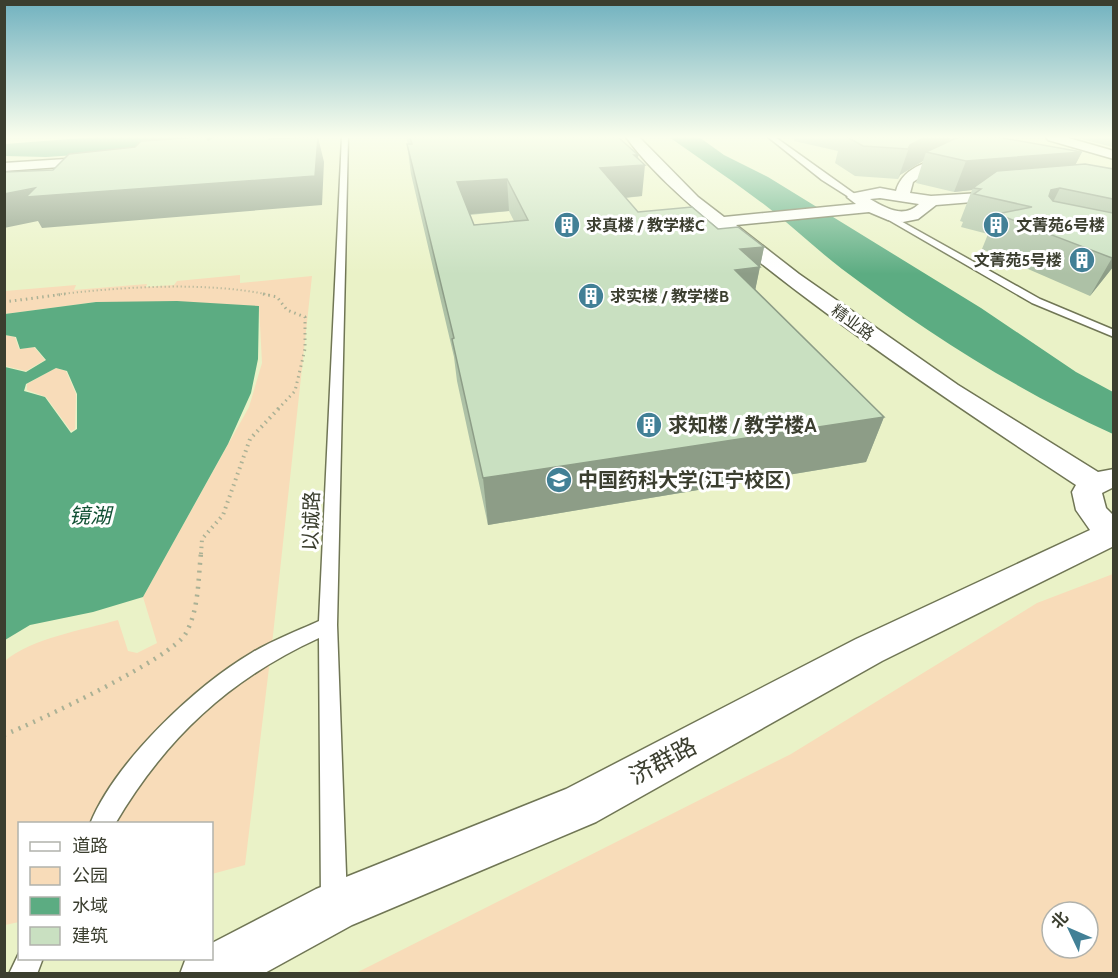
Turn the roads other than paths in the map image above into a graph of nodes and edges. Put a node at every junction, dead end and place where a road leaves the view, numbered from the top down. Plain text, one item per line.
1 (343, 183) edge
2 (676, 183) edge
3 (830, 183) edge
4 (905, 183) edge
5 (1022, 193) edge
6 (902, 195) junction
7 (853, 203) junction
8 (929, 204) junction
9 (960, 215) dead end
10 (890, 217) junction
11 (721, 222) junction
12 (1113, 334) edge
13 (1104, 480) edge
14 (1113, 534) edge
15 (328, 625) junction
16 (102, 822) edge
17 (334, 908) junction
18 (29, 960) edge
19 (22, 974) edge
20 (207, 974) edge

1 - 15 lane, 以诚路
2 - 11 street, 精业路
3 - 7 lane
4 - 6 street
5 - 8 street
6 - 7 street
6 - 8 street
7 - 10 street
7 - 11 street
8 - 9 street
8 - 10 street
10 - 12 lane
11 - 13 street, 精业路
13 - 14 street
14 - 17 street, 济群路
15 - 16 lane
15 - 17 lane, 以诚路
17 - 20 street, 济群路
18 - 19 lane

